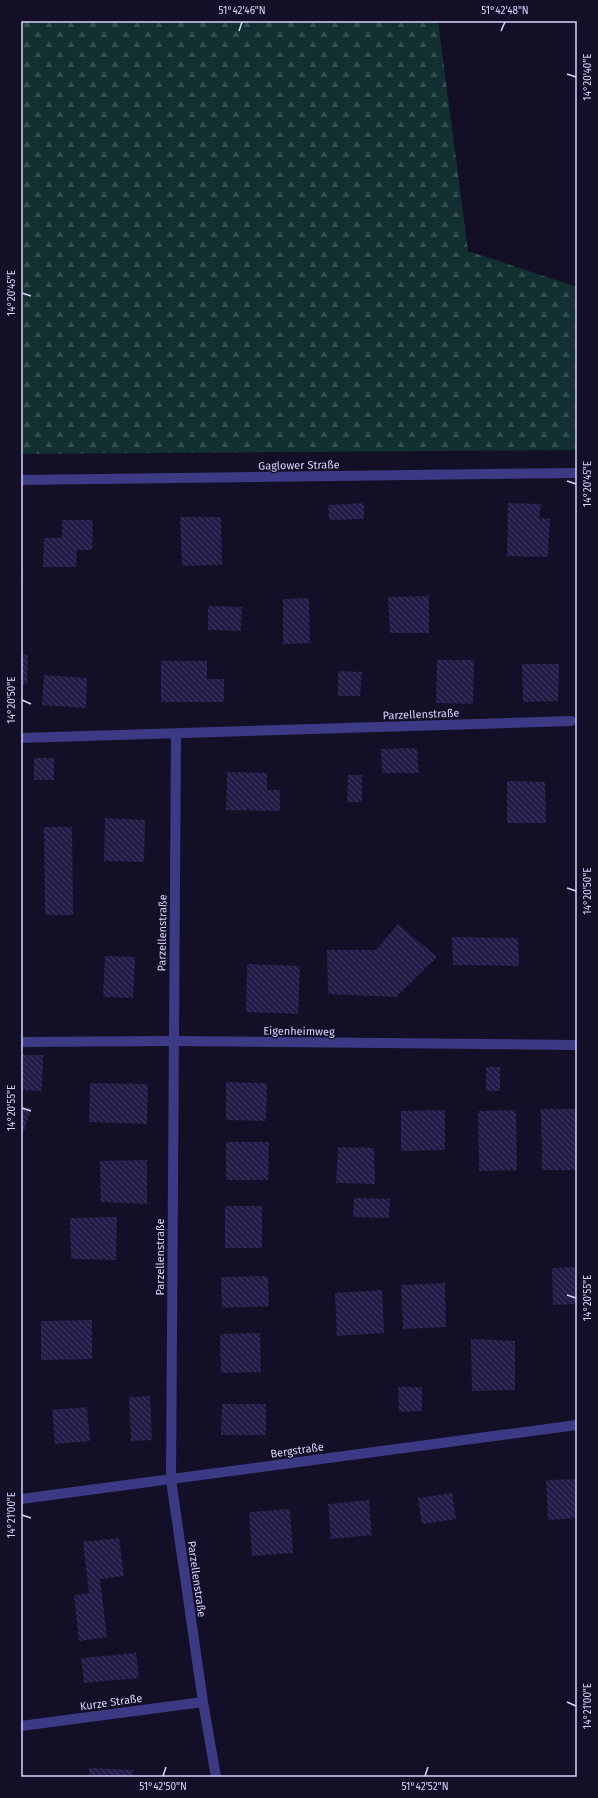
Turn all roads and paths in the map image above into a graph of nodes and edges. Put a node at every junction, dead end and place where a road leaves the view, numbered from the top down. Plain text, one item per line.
1 (577, 473) edge
2 (21, 480) edge
3 (571, 721) dead end
4 (176, 734) junction
5 (21, 738) edge
6 (173, 1041) junction
7 (21, 1042) edge
8 (577, 1045) edge
9 (577, 1425) edge
10 (170, 1480) junction
11 (21, 1499) edge
12 (203, 1702) junction
13 (21, 1726) edge
14 (216, 1777) edge

1 - 2 street, Gaglower Straße
3 - 4 street, Parzellenstraße
4 - 5 street, Parzellenstraße
4 - 6 street, Parzellenstraße
6 - 7 street, Eigenheimweg
6 - 8 street, Eigenheimweg
6 - 10 street, Parzellenstraße
9 - 10 street, Bergstraße
10 - 11 street, Bergstraße
10 - 12 street, Parzellenstraße
12 - 13 street, Kurze Straße
12 - 14 street, Parzellenstraße

